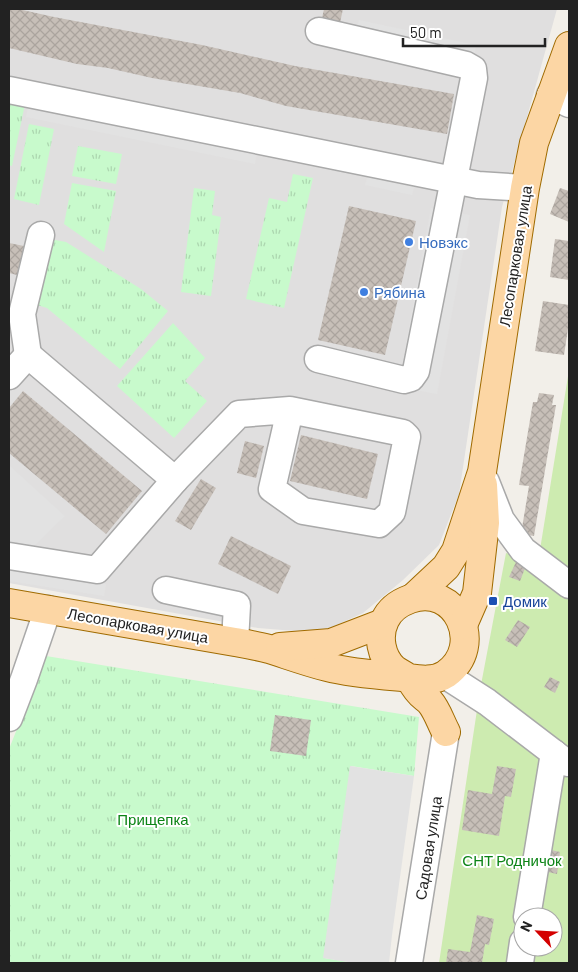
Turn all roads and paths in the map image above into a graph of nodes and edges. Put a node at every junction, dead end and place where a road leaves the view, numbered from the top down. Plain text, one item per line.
1 (319, 31) dead end
2 (569, 46) edge
3 (9, 90) edge
4 (560, 100) edge
5 (453, 180) junction
6 (525, 188) junction
7 (42, 235) dead end
8 (28, 355) junction
9 (318, 360) dead end
10 (9, 376) edge
11 (290, 410) junction
12 (482, 472) junction
13 (176, 480) junction
14 (9, 556) edge
15 (569, 585) edge
16 (166, 590) dead end
17 (414, 597) junction
18 (9, 603) edge
19 (48, 610) junction
20 (383, 623) junction
21 (463, 625) junction
22 (235, 642) junction
23 (266, 648) junction
24 (445, 675) junction
25 (408, 678) junction
26 (9, 718) edge
27 (446, 732) junction
28 (562, 759) edge
29 (529, 907) edge
30 (410, 963) edge

1 - 5 street
2 - 4 main road, Лесопарковая улица
3 - 5 street
4 - 6 main road, Лесопарковая улица
5 - 6 street
5 - 9 street
6 - 12 main road, Лесопарковая улица
7 - 8 street
8 - 10 street
8 - 13 street
11 - 11 street
11 - 13 street
12 - 15 street
12 - 17 main road
12 - 21 main road
13 - 14 street
16 - 22 street
17 - 20 main road
17 - 21 main road
18 - 19 main road, Лесопарковая улица
19 - 22 main road, Лесопарковая улица
19 - 26 street
20 - 23 main road
20 - 25 main road
21 - 24 main road
22 - 23 main road, Лесопарковая улица
23 - 25 main road
24 - 25 main road
24 - 27 main road
24 - 28 street
25 - 27 main road
27 - 30 street, Садовая улица
28 - 29 street

